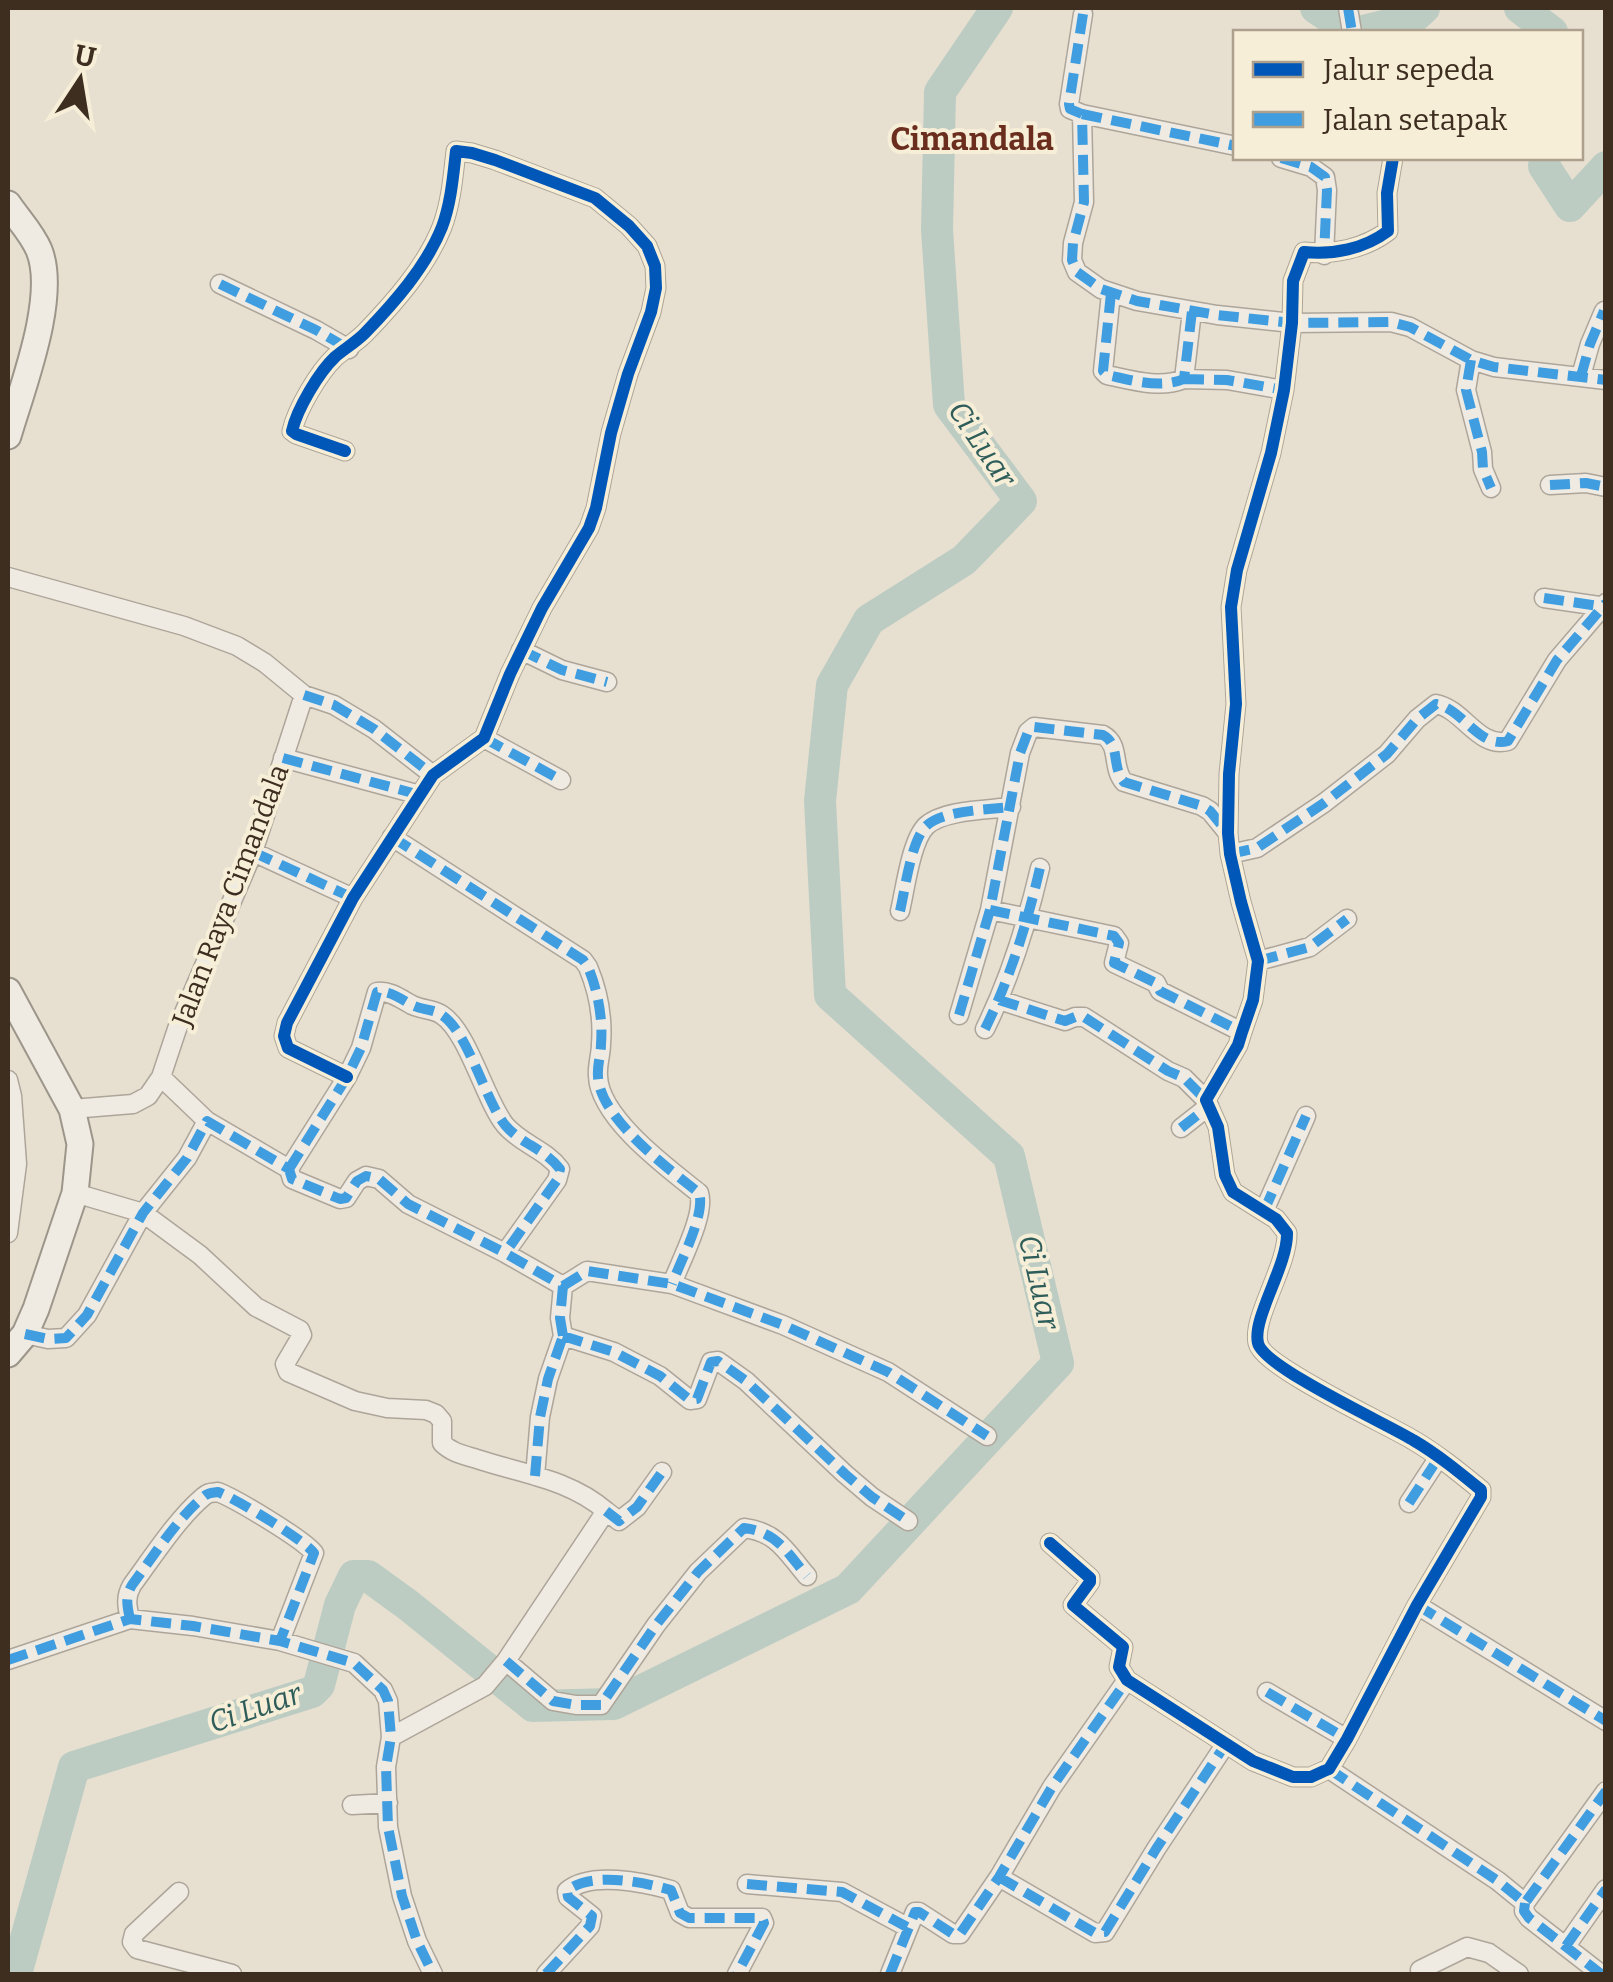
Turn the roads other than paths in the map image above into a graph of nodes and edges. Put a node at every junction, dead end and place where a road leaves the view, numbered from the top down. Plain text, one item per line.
1 (1083, 14) dead end
2 (1082, 114) junction
3 (1233, 145) edge
4 (1288, 160) edge
5 (1394, 160) edge
6 (8, 204) edge
7 (1324, 255) junction
8 (220, 284) dead end
9 (1110, 293) junction
10 (1192, 311) junction
11 (1604, 311) edge
12 (1292, 323) junction
13 (349, 348) junction
14 (1470, 360) junction
15 (1581, 376) junction
16 (1184, 379) junction
17 (1606, 380) edge
18 (1284, 390) junction
19 (13, 399) edge
20 (8, 436) edge
21 (344, 451) dead end
22 (1550, 485) dead end
23 (1606, 486) edge
24 (1490, 488) dead end
25 (8, 576) edge
26 (1544, 598) dead end
27 (1605, 606) edge
28 (521, 650) junction
29 (608, 682) dead end
30 (304, 695) junction
31 (484, 738) junction
32 (282, 758) junction
33 (434, 775) junction
34 (561, 780) dead end
35 (420, 795) junction
36 (1011, 808) junction
37 (1228, 834) junction
38 (392, 836) junction
39 (252, 852) junction
40 (1230, 854) junction
41 (1040, 868) dead end
42 (353, 898) junction
43 (900, 910) dead end
44 (990, 910) junction
45 (1028, 918) junction
46 (1347, 919) dead end
47 (1258, 961) junction
48 (8, 991) edge
49 (999, 1000) junction
50 (959, 1015) dead end
51 (985, 1029) dead end
52 (1242, 1032) junction
53 (161, 1077) junction
54 (346, 1077) junction
55 (8, 1080) edge
56 (1208, 1103) junction
57 (72, 1110) junction
58 (1306, 1116) dead end
59 (207, 1121) junction
60 (1181, 1128) dead end
61 (289, 1169) junction
62 (75, 1193) junction
63 (1264, 1211) junction
64 (144, 1212) junction
65 (8, 1233) edge
66 (504, 1253) junction
67 (672, 1284) junction
68 (563, 1286) junction
69 (25, 1334) junction
70 (563, 1336) junction
71 (8, 1354) edge
72 (988, 1436) dead end
73 (1440, 1456) junction
74 (662, 1472) dead end
75 (535, 1476) junction
76 (1409, 1503) dead end
77 (606, 1511) junction
78 (908, 1521) dead end
79 (1050, 1542) dead end
80 (807, 1576) dead end
81 (1417, 1606) junction
82 (130, 1619) junction
83 (280, 1642) junction
84 (8, 1660) edge
85 (496, 1673) junction
86 (1127, 1680) junction
87 (1267, 1692) dead end
88 (1606, 1721) edge
89 (391, 1737) junction
90 (1347, 1739) junction
91 (1226, 1745) junction
92 (1328, 1769) junction
93 (1606, 1792) edge
94 (388, 1803) junction
95 (352, 1805) dead end
96 (999, 1877) junction
97 (747, 1884) dead end
98 (1606, 1889) edge
99 (179, 1892) dead end
100 (1525, 1904) junction
101 (908, 1927) junction
102 (1566, 1946) junction
103 (1420, 1970) dead end
104 (232, 1974) edge
105 (433, 1974) edge
106 (546, 1974) edge
107 (738, 1974) edge
108 (890, 1974) edge
109 (1520, 1974) edge
110 (1602, 1974) edge

1 - 2 street
2 - 3 street
2 - 9 street
4 - 7 street
5 - 7 street
6 - 19 street
7 - 12 street
8 - 13 street
9 - 10 street
9 - 16 street
10 - 12 street
10 - 16 street
11 - 15 street
12 - 14 street
12 - 18 street
13 - 21 street
13 - 28 street
14 - 15 street
14 - 24 street
15 - 17 street
16 - 18 street
18 - 37 street
19 - 20 street
22 - 23 street
25 - 30 street
26 - 27 street
27 - 40 street
28 - 29 street
28 - 31 street
30 - 32 street, Jalan Raya Cimandala
30 - 33 street
31 - 33 street
31 - 34 street
32 - 35 street
32 - 39 street, Jalan Raya Cimandala
33 - 35 street
35 - 38 street
36 - 37 street
36 - 43 street
36 - 44 street
37 - 40 street
38 - 42 street
38 - 67 street
39 - 42 street
39 - 53 street, Jalan Raya Cimandala
40 - 47 street
41 - 45 street
42 - 54 street
44 - 45 street
44 - 50 street
45 - 49 street
45 - 52 street
46 - 47 street
47 - 52 street
48 - 57 street
49 - 51 street
49 - 56 street
52 - 56 street
53 - 57 street
53 - 59 street
54 - 61 street
54 - 66 street
55 - 65 street
56 - 60 street
56 - 63 street
57 - 62 street
58 - 63 street
59 - 61 street
59 - 64 street
61 - 66 street
62 - 64 street
62 - 69 street
63 - 73 street
64 - 69 street
64 - 75 street
66 - 68 street
67 - 68 street
67 - 72 street
68 - 70 street
69 - 71 street
70 - 75 street
70 - 78 street
73 - 76 street
73 - 81 street
74 - 77 street
75 - 77 street
77 - 85 street
79 - 86 street
80 - 85 street
81 - 88 street
81 - 90 street
82 - 83 street
82 - 83 street
82 - 84 street
83 - 89 street
85 - 89 street
86 - 91 street
86 - 96 street
87 - 90 street
89 - 94 street
90 - 92 street
91 - 92 street
91 - 96 street
92 - 100 street
93 - 100 street
94 - 95 street
94 - 105 street
96 - 101 street
97 - 101 street
98 - 102 street
99 - 104 street
100 - 102 street
101 - 108 street
102 - 110 street
103 - 109 street
106 - 107 street

